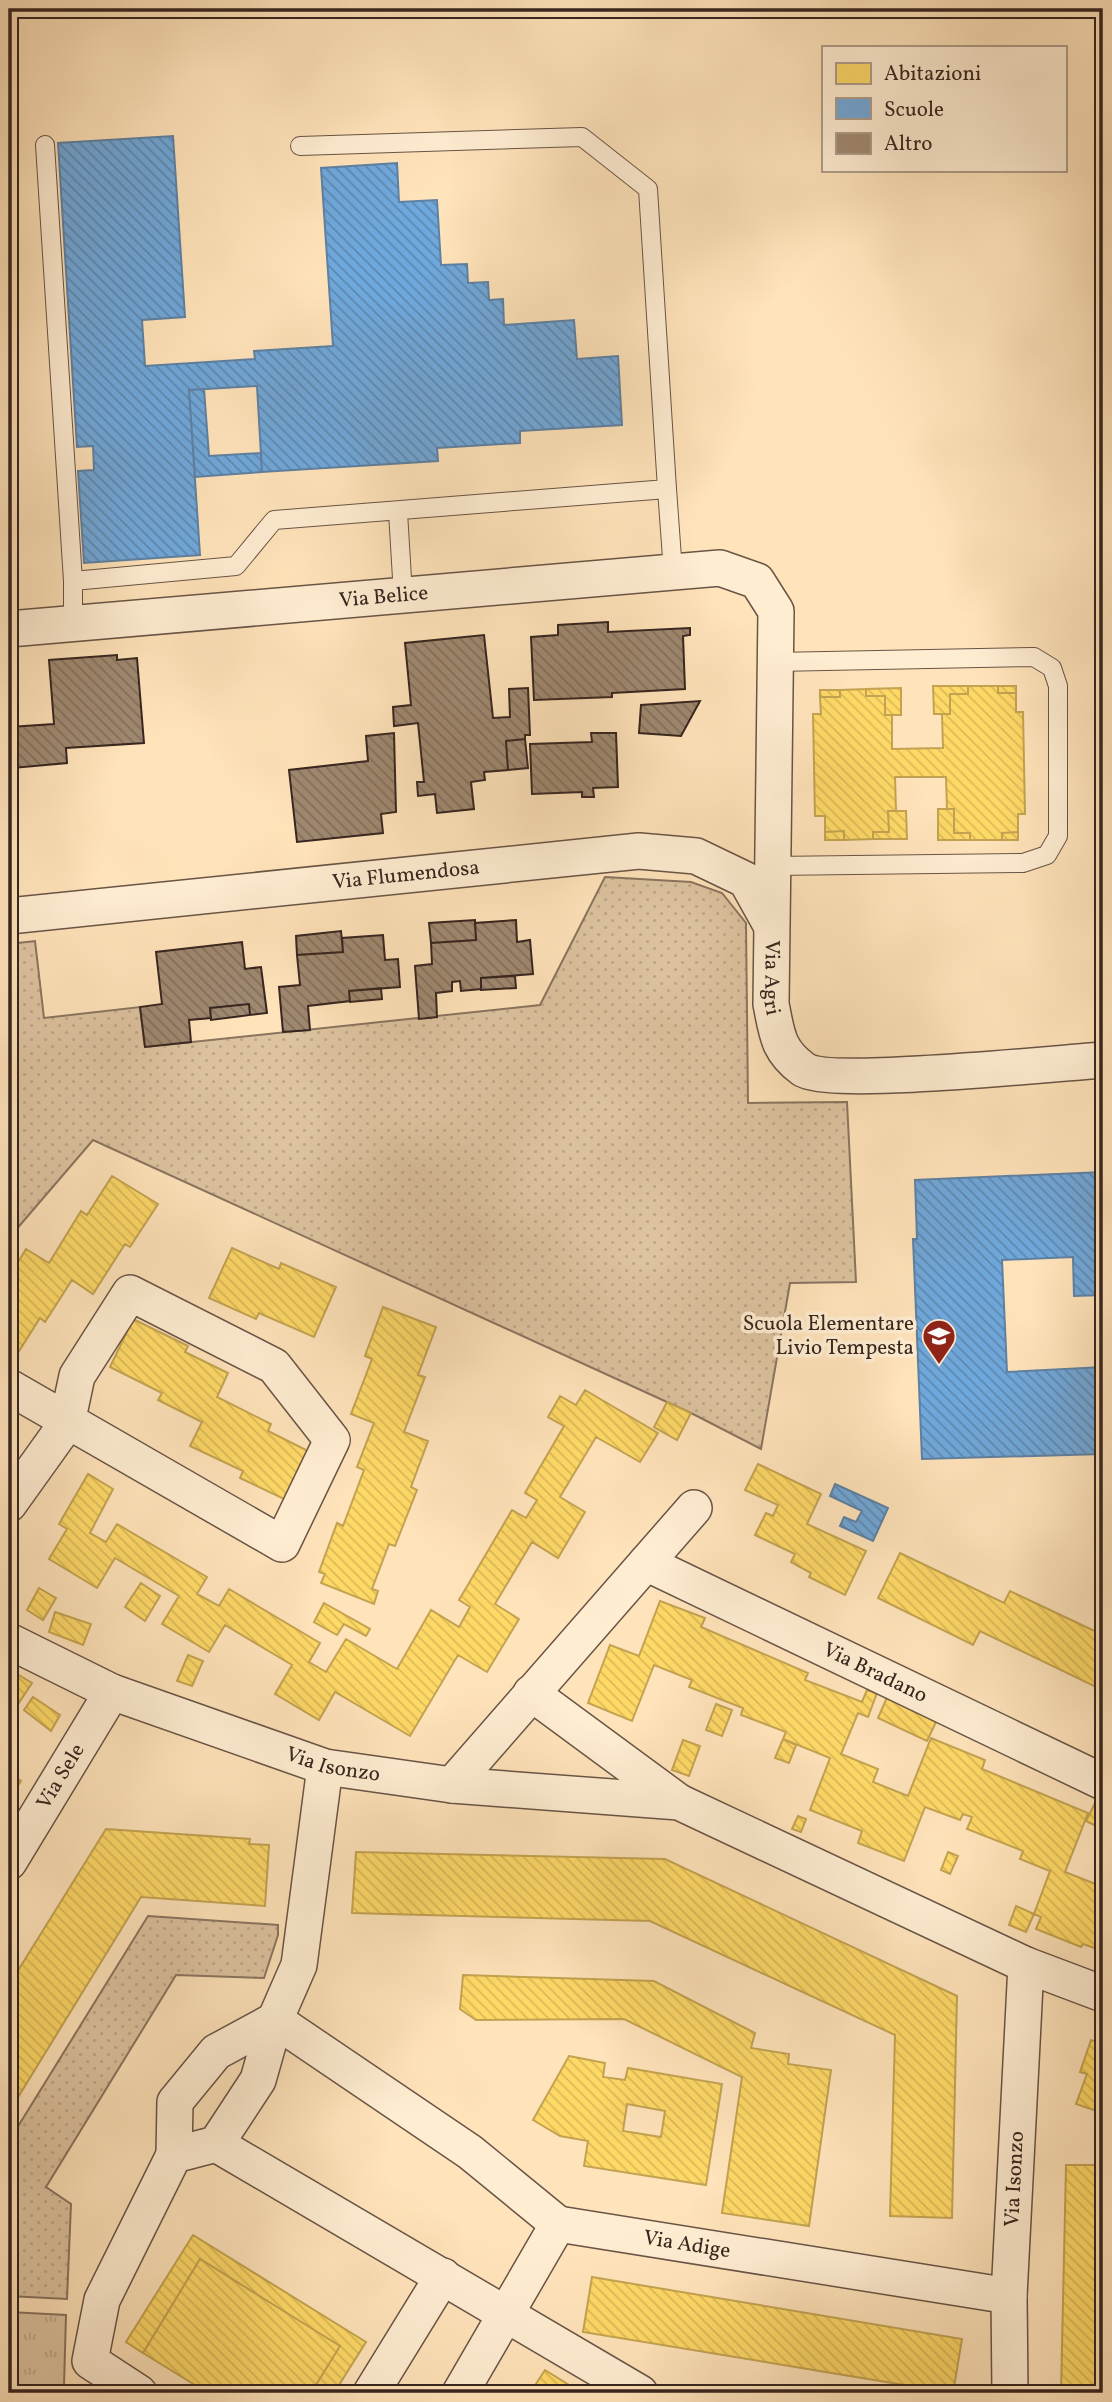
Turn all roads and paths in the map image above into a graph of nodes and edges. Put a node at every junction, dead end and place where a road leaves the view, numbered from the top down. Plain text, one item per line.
1 (45, 145) dead end
2 (300, 146) dead end
3 (667, 489) junction
4 (398, 512) junction
5 (673, 572) junction
6 (73, 581) junction
7 (757, 581) joint
8 (403, 595) junction
9 (73, 624) junction
10 (9, 629) edge
11 (775, 662) junction
12 (772, 866) junction
13 (9, 916) edge
14 (771, 925) junction
15 (1103, 1060) edge
16 (9, 1387) edge
17 (67, 1423) junction
18 (9, 1504) edge
19 (695, 1508) dead end
20 (646, 1563) junction
21 (9, 1641) edge
22 (111, 1692) junction
23 (531, 1693) junction
24 (325, 1768) junction
25 (1103, 1782) edge
26 (452, 1785) junction
27 (679, 1802) junction
28 (9, 1862) edge
29 (1026, 1965) junction
30 (1103, 1994) edge
31 (275, 2020) junction
32 (216, 2144) junction
33 (174, 2155) junction
34 (558, 2224) junction
35 (443, 2276) junction
36 (1009, 2296) junction
37 (506, 2313) junction
38 (139, 2393) edge
39 (371, 2393) edge
40 (460, 2393) edge
41 (640, 2393) edge
42 (1010, 2393) edge

1 - 6 lane
2 - 3 lane
3 - 4 lane
3 - 5 lane
4 - 6 lane
4 - 8 lane
5 - 7 street, Via Belice
5 - 8 street, Via Belice
6 - 9 lane
7 - 11 street, Via Agri
8 - 9 street, Via Belice
9 - 10 street, Via Belice
11 - 12 street, Via Agri
11 - 12 lane
12 - 14 street, Via Agri
13 - 14 street, Via Flumendosa
14 - 15 street, Via Agri
16 - 17 street
17 - 17 street
17 - 18 street
19 - 20 street
20 - 23 street
20 - 25 street, Via Bradano
21 - 22 street, Via Isonzo
22 - 24 street, Via Isonzo
22 - 28 street, Via Sele
23 - 26 street
23 - 27 street, Via Isonzo
24 - 26 street, Via Isonzo
24 - 31 street
26 - 27 street, Via Isonzo
27 - 29 street, Via Isonzo
29 - 30 street, Via Isonzo
29 - 36 street, Via Isonzo
31 - 32 street
31 - 33 street
31 - 34 street
32 - 33 street
32 - 35 street
33 - 38 street
34 - 36 street, Via Adige
34 - 37 street
35 - 37 street
35 - 39 street
36 - 42 street, Via Isonzo
37 - 40 street
37 - 41 street

